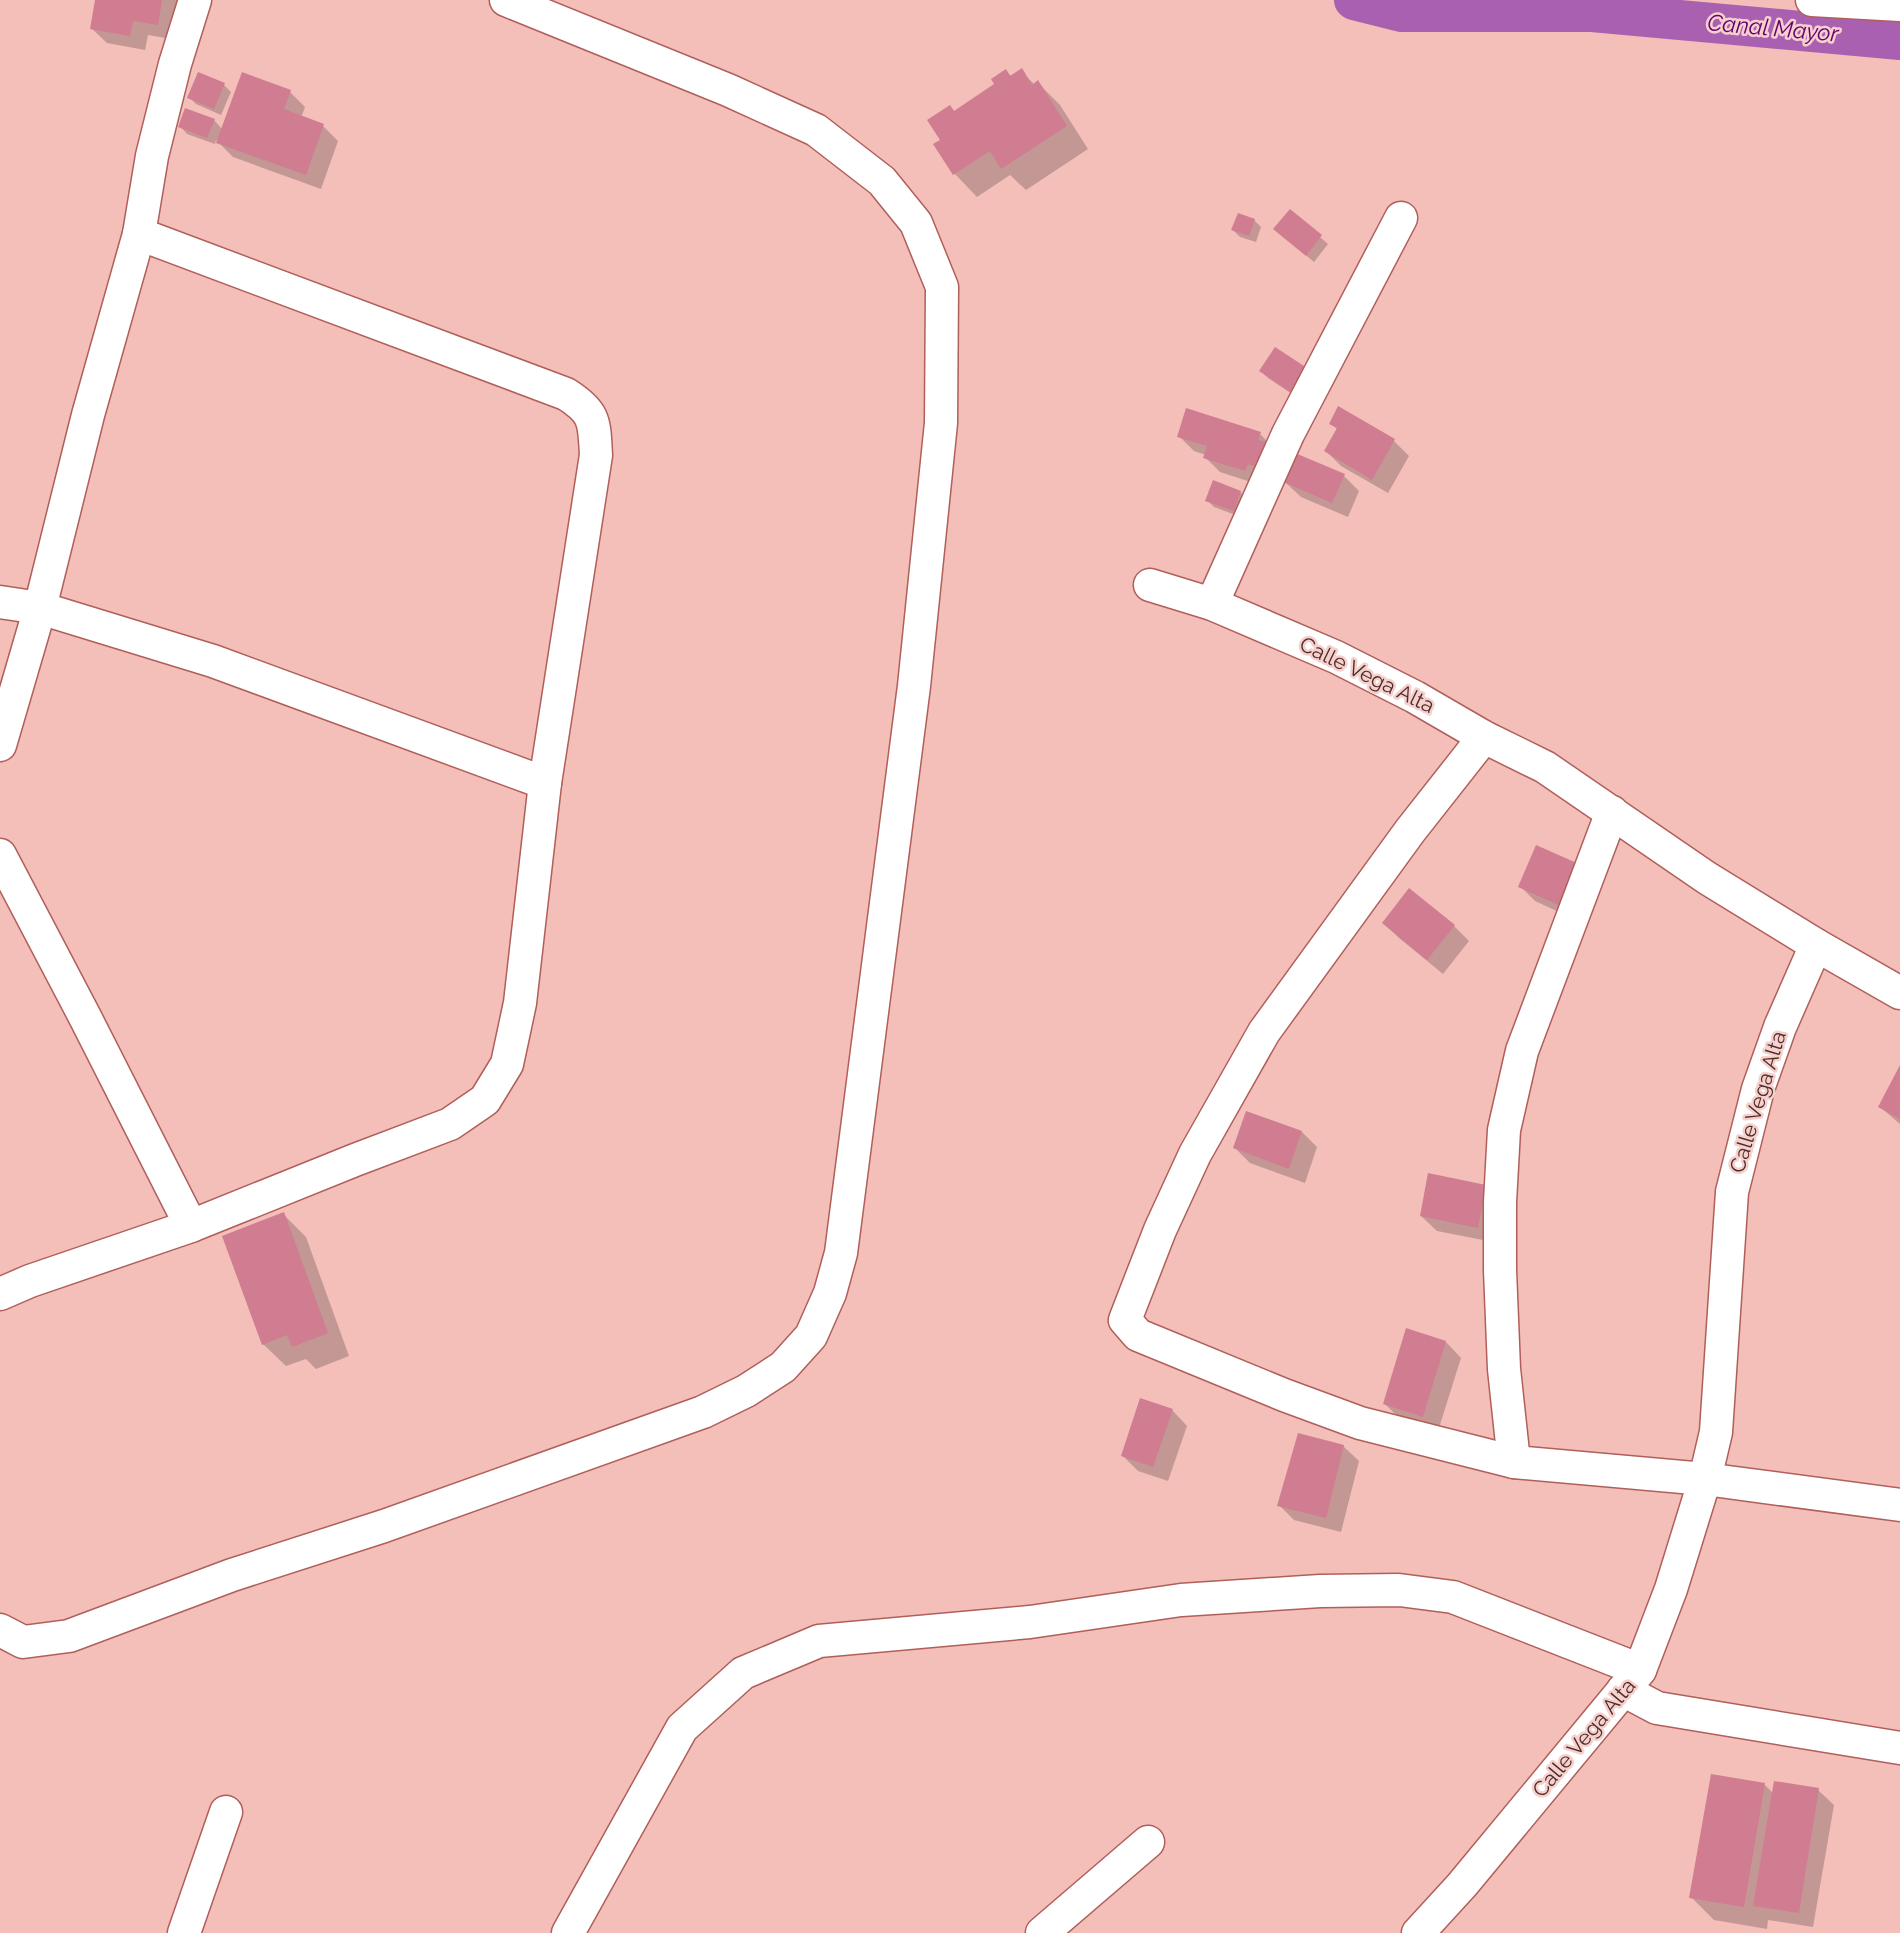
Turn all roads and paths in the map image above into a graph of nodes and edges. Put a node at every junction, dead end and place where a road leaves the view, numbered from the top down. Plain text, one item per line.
1 (195, 0) edge
2 (506, 0) edge
3 (1812, 0) edge
4 (1900, 5) edge
5 (1401, 218) dead end
6 (139, 234) junction
7 (1150, 584) dead end
8 (0, 602) edge
9 (1212, 604) junction
10 (40, 608) junction
11 (1484, 737) junction
12 (0, 746) edge
13 (545, 783) junction
14 (1612, 812) junction
15 (0, 855) edge
16 (1816, 945) junction
17 (1900, 993) edge
18 (191, 1226) junction
19 (0, 1294) edge
20 (1514, 1462) junction
21 (1705, 1479) junction
22 (1900, 1505) edge
23 (0, 1630) edge
24 (1632, 1680) junction
25 (1900, 1748) edge
26 (226, 1812) dead end
27 (1148, 1842) dead end
28 (184, 1933) edge
29 (568, 1933) edge
30 (1042, 1933) edge
31 (1418, 1933) edge

1 - 6 street
2 - 23 street
3 - 4 street
5 - 9 street
6 - 10 street
6 - 13 street
7 - 9 street, Calle Vega Alta
8 - 10 street
9 - 11 street, Calle Vega Alta
10 - 12 street
10 - 13 street
11 - 14 street, Calle Vega Alta
11 - 20 street
13 - 18 street
14 - 16 street, Calle Vega Alta
14 - 20 street
15 - 18 street
16 - 17 street
16 - 21 street, Calle Vega Alta
18 - 19 street
20 - 21 street
21 - 22 street
21 - 24 street, Calle Vega Alta
24 - 25 street
24 - 29 street
24 - 31 street, Calle Vega Alta
26 - 28 street
27 - 30 street

